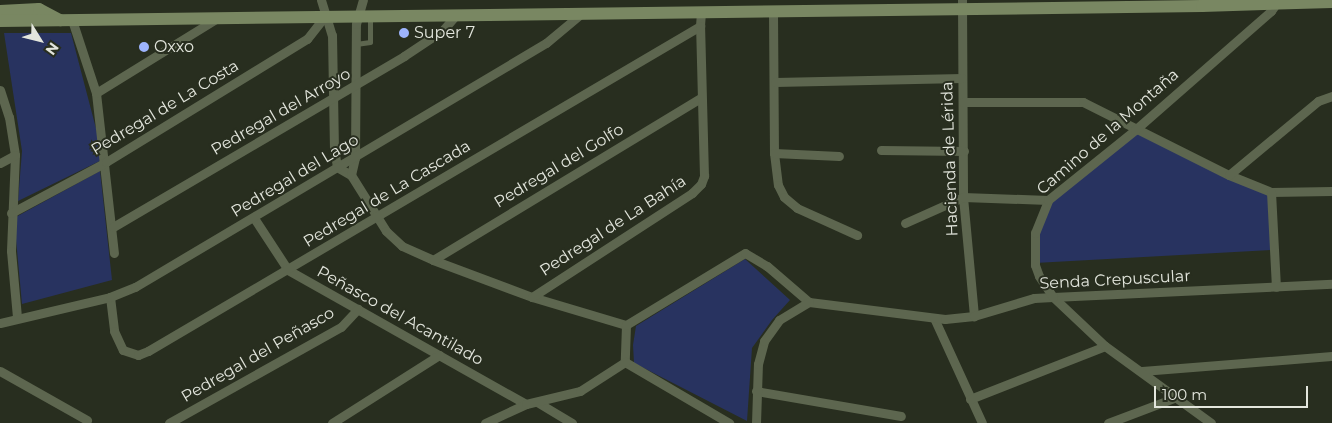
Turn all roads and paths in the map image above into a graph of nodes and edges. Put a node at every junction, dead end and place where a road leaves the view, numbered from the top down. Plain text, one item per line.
1 (321, 0) edge
2 (363, 0) edge
3 (728, 0) edge
4 (747, 0) edge
5 (1278, 2) edge
6 (1332, 2) edge
7 (962, 4) edge
8 (0, 11) edge
9 (584, 12) junction
10 (701, 12) junction
11 (721, 12) junction
12 (754, 12) junction
13 (773, 12) junction
14 (365, 14) junction
15 (458, 14) junction
16 (325, 16) junction
17 (66, 20) junction
18 (214, 20) junction
19 (0, 21) edge
20 (700, 26) junction
21 (354, 44) junction
22 (962, 78) junction
23 (775, 82) junction
24 (354, 86) junction
25 (0, 90) edge
26 (96, 93) junction
27 (1332, 96) edge
28 (700, 98) junction
29 (333, 99) junction
30 (963, 102) junction
31 (1135, 130) junction
32 (881, 150) dead end
33 (964, 151) junction
34 (774, 153) junction
35 (15, 155) junction
36 (839, 156) dead end
37 (355, 158) junction
38 (106, 162) junction
39 (0, 163) edge
40 (337, 167) junction
41 (351, 175) junction
42 (1229, 175) junction
43 (1332, 191) edge
44 (1271, 192) junction
45 (963, 197) junction
46 (1048, 200) junction
47 (11, 213) junction
48 (376, 217) junction
49 (254, 218) junction
50 (905, 223) dead end
51 (113, 227) junction
52 (857, 235) dead end
53 (114, 253) dead end
54 (433, 260) junction
55 (288, 270) junction
56 (1332, 284) edge
57 (1276, 287) junction
58 (532, 296) junction
59 (110, 297) junction
60 (1053, 297) junction
61 (809, 302) junction
62 (358, 309) junction
63 (974, 316) junction
64 (17, 318) junction
65 (934, 318) junction
66 (0, 323) edge
67 (626, 325) junction
68 (1105, 346) junction
69 (439, 355) junction
70 (1332, 356) edge
71 (624, 362) junction
72 (0, 371) edge
73 (1142, 371) junction
74 (756, 391) junction
75 (1174, 398) junction
76 (970, 399) junction
77 (537, 402) junction
78 (526, 404) junction
79 (901, 416) dead end
80 (87, 420) dead end
81 (169, 423) edge
82 (332, 423) edge
83 (485, 423) edge
84 (572, 423) edge
85 (729, 423) edge
86 (756, 423) edge
87 (982, 423) edge
88 (1108, 423) edge
89 (1211, 423) edge

1 - 16 street
2 - 14 street
3 - 11 street
4 - 12 street
5 - 6 street
5 - 7 street
5 - 31 street, Camino de la Montaña
7 - 13 street
7 - 22 street, Hacienda de Lérida
8 - 17 street
9 - 10 street
9 - 15 street
9 - 37 street, Pedregal del Lago
10 - 11 street
10 - 20 street
11 - 12 street
12 - 13 street
13 - 23 street
14 - 15 street
14 - 16 street
14 - 21 street
14 - 21 lane
15 - 24 street, Pedregal del Arroyo
16 - 18 street
16 - 29 street
16 - 38 street, Pedregal de La Costa
17 - 18 street
17 - 19 street
17 - 26 street
18 - 26 street
20 - 28 street, Pedregal de La Bahía
20 - 48 street, Pedregal de La Cascada
21 - 24 street
22 - 23 street
22 - 30 street, Hacienda de Lérida
23 - 34 street
24 - 29 street, Pedregal del Arroyo
24 - 37 street
25 - 35 street
26 - 38 street
27 - 42 street
28 - 54 street, Pedregal del Golfo
28 - 58 street, Pedregal de La Bahía
29 - 40 street
29 - 51 street, Pedregal del Arroyo
30 - 31 street
30 - 33 street, Hacienda de Lérida
31 - 42 street
31 - 46 street, Camino de la Montaña
32 - 33 street
33 - 45 street, Hacienda de Lérida
34 - 36 street
34 - 52 street
35 - 39 street
35 - 47 street
37 - 40 street, Pedregal del Lago
37 - 41 street
38 - 47 street, Pedregal de La Costa
38 - 51 street
40 - 41 street
40 - 49 street, Pedregal del Lago
41 - 48 street
42 - 44 street
43 - 44 street
44 - 57 street
45 - 46 street
45 - 50 street
45 - 63 street, Hacienda de Lérida
46 - 60 street, Camino de la Montaña
47 - 64 street
48 - 54 street
48 - 55 street, Pedregal de La Cascada
49 - 55 street, Peñasco del Acantilado
49 - 59 street, Pedregal del Lago
51 - 53 street
54 - 58 street
55 - 59 street, Pedregal de La Cascada
55 - 62 street, Peñasco del Acantilado
56 - 57 street, Senda Crepuscular
57 - 60 street, Senda Crepuscular
58 - 67 street
59 - 64 street, Pedregal del Lago
60 - 63 street, Senda Crepuscular
60 - 68 street, Camino de la Montaña
61 - 65 street, Senda Crepuscular
61 - 67 street
61 - 74 street
62 - 69 street, Peñasco del Acantilado
62 - 81 street, Pedregal del Peñasco
63 - 65 street, Senda Crepuscular
64 - 66 street, Pedregal del Lago
65 - 76 street
67 - 71 street
68 - 73 street, Camino de la Montaña
68 - 76 street
69 - 78 street, Peñasco del Acantilado
69 - 82 street
70 - 73 street
71 - 77 street
71 - 85 street
72 - 80 street
73 - 75 street, Camino de la Montaña
74 - 79 street
74 - 86 street
75 - 88 street
75 - 89 street, Camino de la Montaña
76 - 87 street
77 - 78 street
77 - 84 street
78 - 83 street

